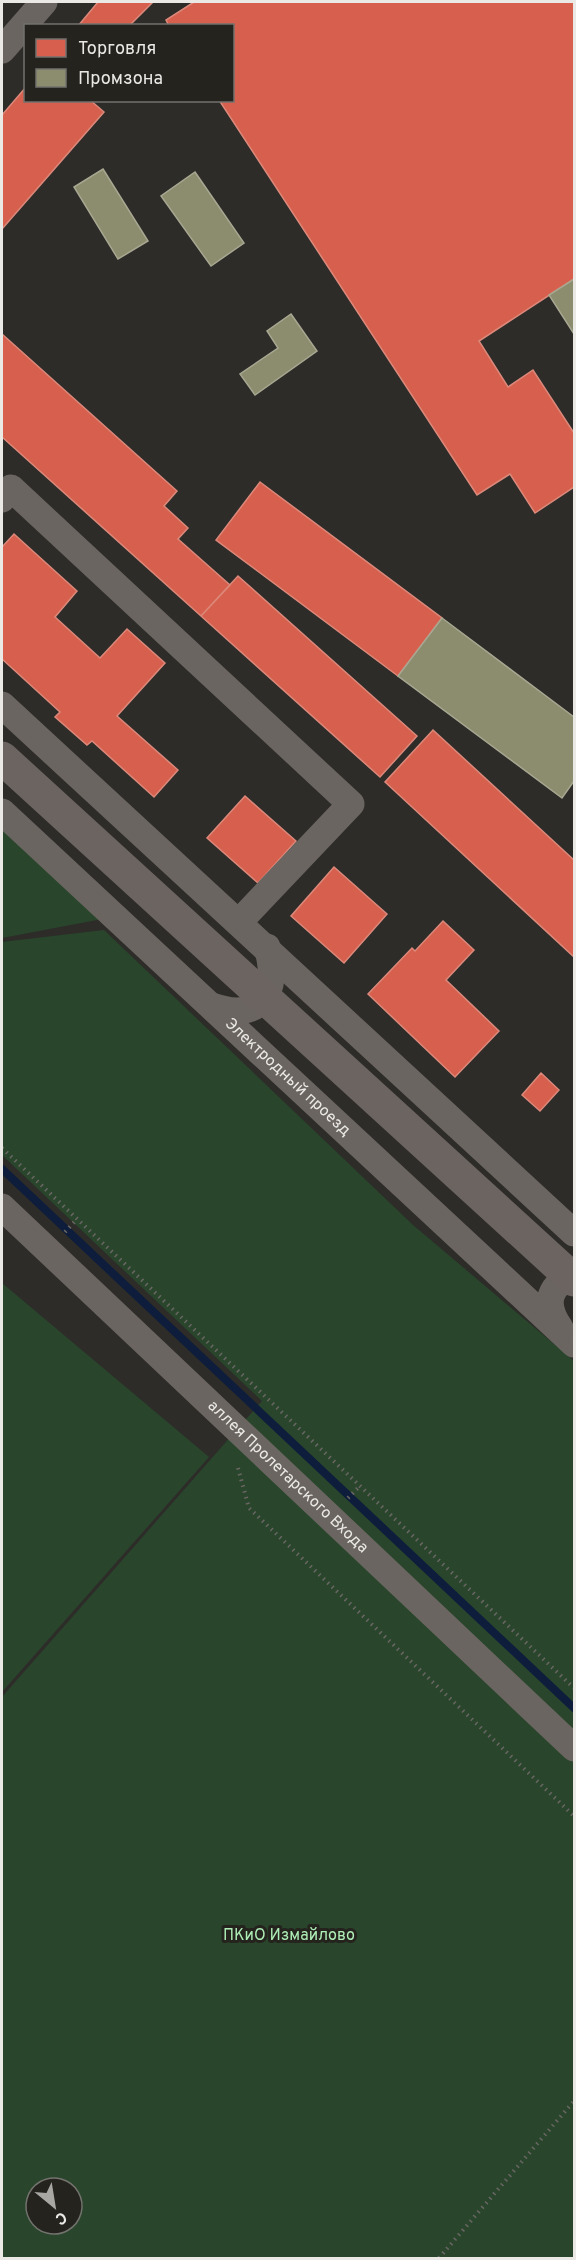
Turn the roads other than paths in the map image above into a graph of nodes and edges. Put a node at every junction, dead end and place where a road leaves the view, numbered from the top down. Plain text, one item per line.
1 (44, 2) edge
2 (25, 24) edge
3 (24, 25) edge
4 (2, 50) edge
5 (2, 499) edge
6 (2, 705) edge
7 (2, 758) edge
8 (2, 812) edge
9 (239, 922) junction
10 (267, 947) junction
11 (212, 1005) junction
12 (2, 1207) edge
13 (574, 1233) edge
14 (574, 1271) edge
15 (574, 1280) edge
16 (570, 1339) edge
17 (574, 1748) edge

1 - 2 street
3 - 4 street
5 - 9 street
6 - 9 street
7 - 15 main road, bridge
8 - 11 street, Электродный проезд
9 - 10 street
10 - 11 street
10 - 13 street
11 - 16 street, Электродный проезд
12 - 17 street, аллея Пролетарского Входа
14 - 16 street

